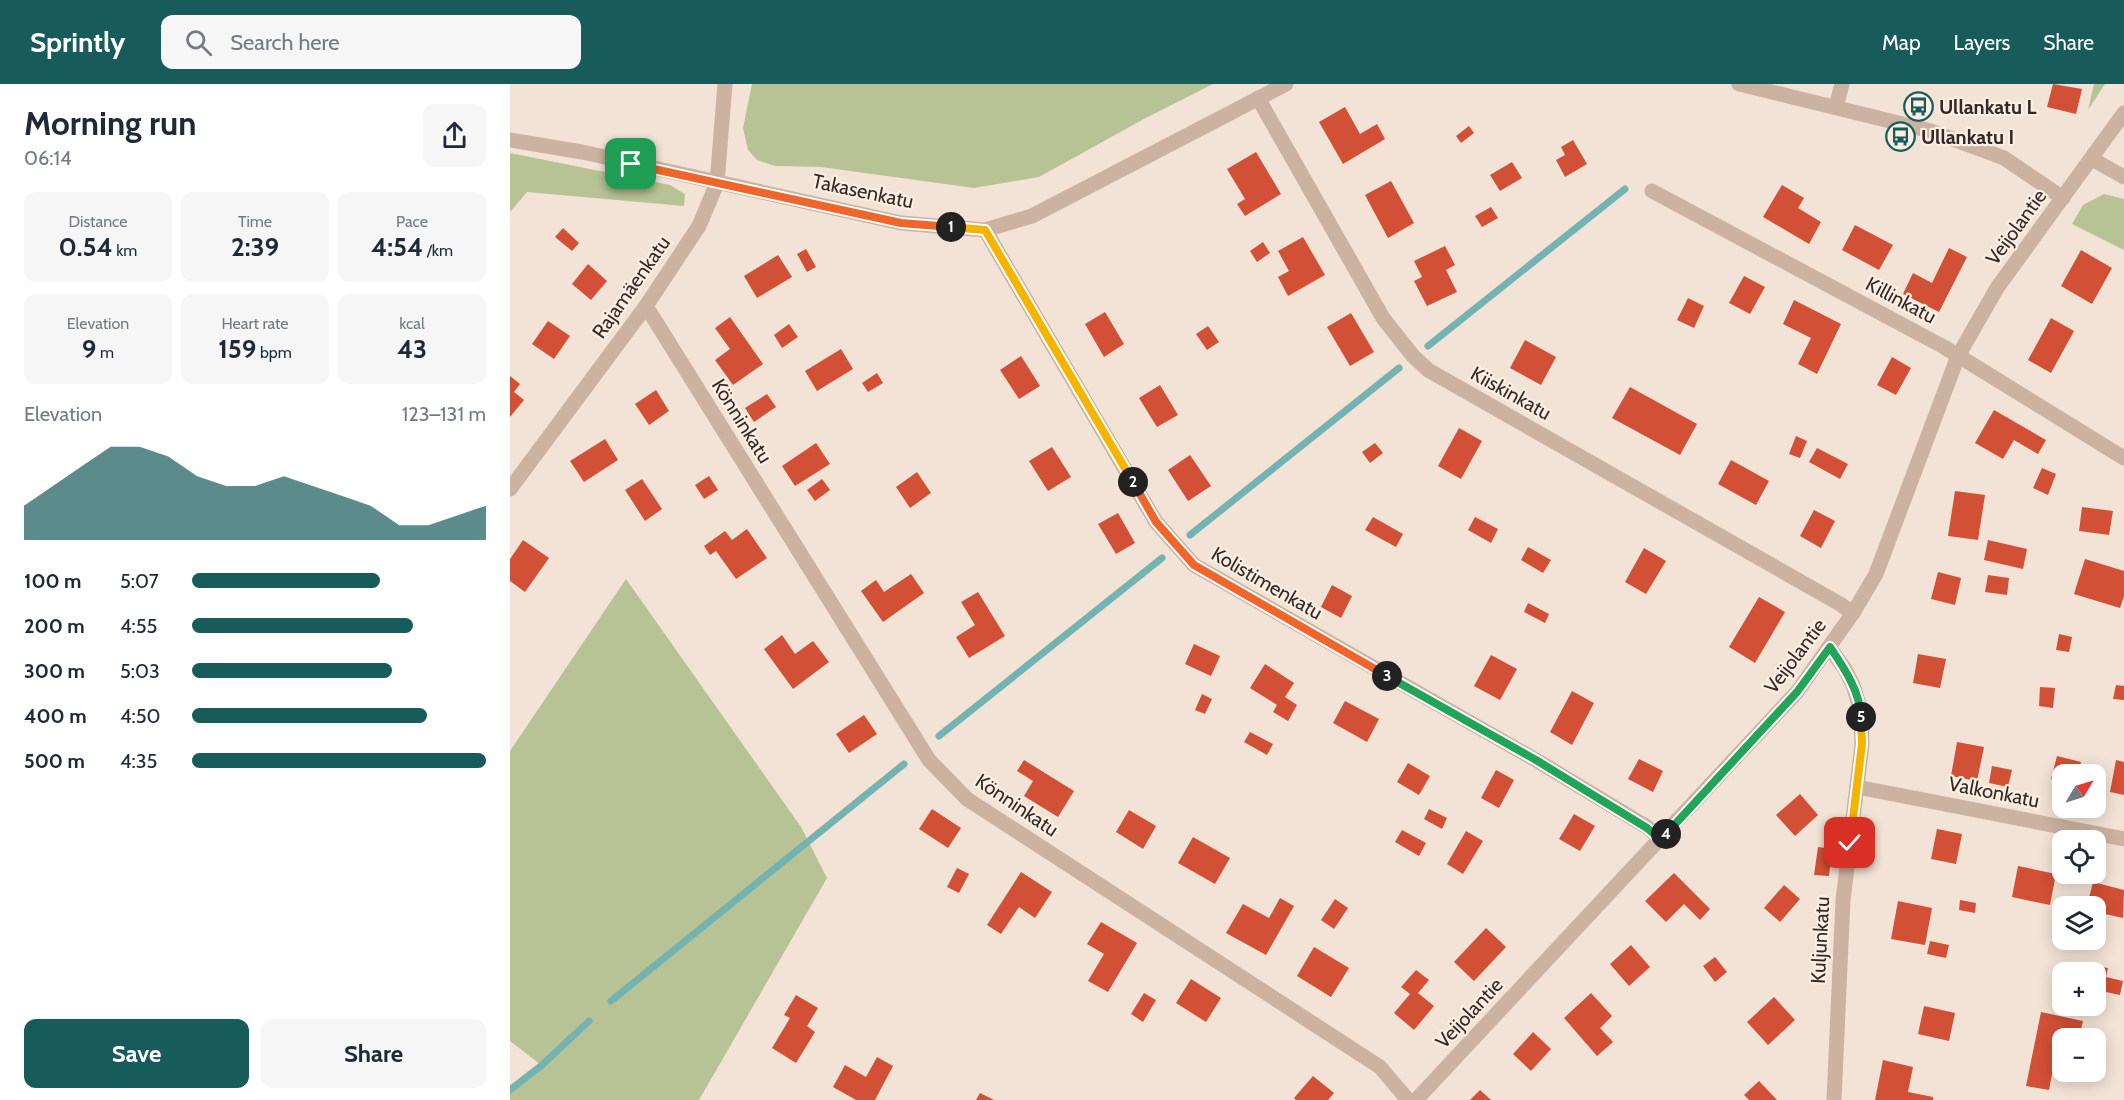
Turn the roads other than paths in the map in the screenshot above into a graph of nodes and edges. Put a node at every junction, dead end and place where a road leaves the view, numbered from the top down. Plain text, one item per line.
1 (725, 84) edge
2 (1286, 84) edge
3 (1739, 84) edge
4 (1842, 84) edge
5 (1258, 98) junction
6 (1836, 107) junction
7 (2124, 113) edge
8 (510, 140) edge
9 (2092, 159) junction
10 (2124, 177) edge
11 (717, 183) junction
12 (1652, 190) dead end
13 (2063, 198) junction
14 (985, 230) junction
15 (646, 306) junction
16 (1958, 356) junction
17 (2124, 458) edge
18 (510, 489) edge
19 (1853, 613) junction
20 (1830, 647) junction
21 (1857, 787) junction
22 (1660, 839) junction
23 (2124, 839) edge
24 (1408, 1100) edge
25 (1416, 1100) edge
26 (1834, 1100) edge

1 - 11 street, Rajamäenkatu
2 - 5 street, Takasenkatu
3 - 6 street
4 - 6 street
5 - 14 street, Takasenkatu
5 - 19 street, Kiiskinkatu
6 - 13 street
7 - 9 street, Veijolantie
8 - 11 street, Takasenkatu
9 - 10 street
9 - 13 street, Veijolantie
11 - 14 street, Takasenkatu
11 - 15 street, Rajamäenkatu
12 - 16 street, Killinkatu
13 - 16 street, Veijolantie
14 - 22 street, Kolistimenkatu
15 - 18 street, Rajamäenkatu
15 - 24 street, Könninkatu
16 - 17 street, Killinkatu
16 - 19 street, Veijolantie
19 - 20 street, Veijolantie
20 - 21 street, Kuljunkatu
20 - 22 street, Veijolantie
21 - 23 street, Valkonkatu
21 - 26 street, Kuljunkatu
22 - 25 street, Veijolantie

